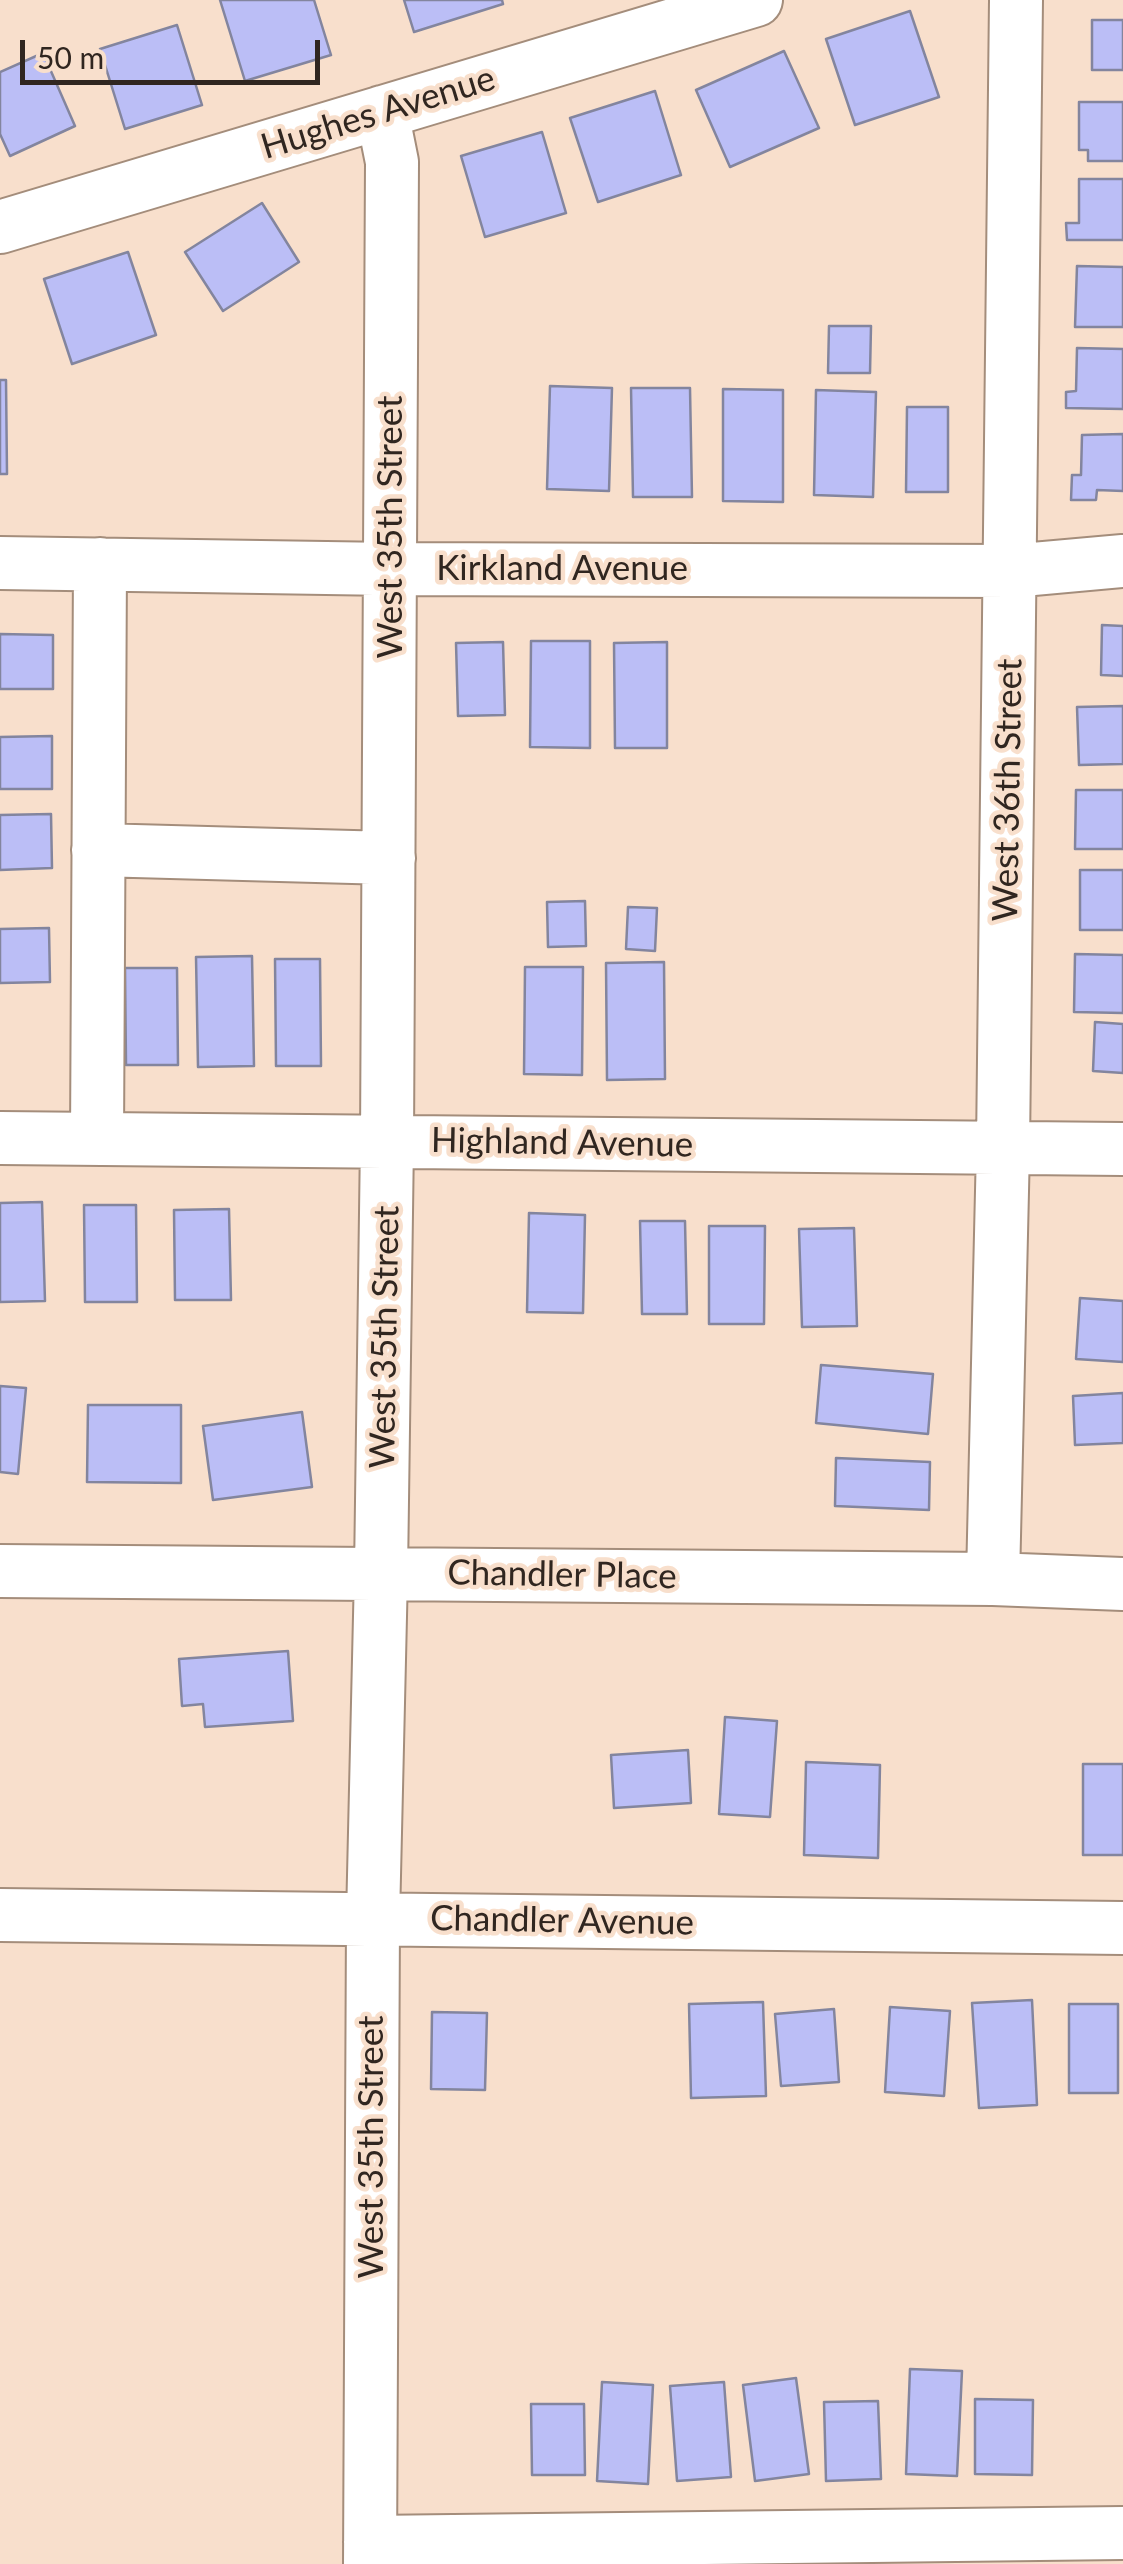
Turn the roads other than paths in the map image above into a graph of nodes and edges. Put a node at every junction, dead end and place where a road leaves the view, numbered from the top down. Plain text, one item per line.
1 (756, 0) edge
2 (1016, 0) edge
3 (382, 112) junction
4 (0, 227) edge
5 (1123, 561) edge
6 (0, 563) edge
7 (100, 564) junction
8 (391, 569) junction
9 (1011, 571) junction
10 (98, 850) junction
11 (389, 858) junction
12 (0, 1138) edge
13 (97, 1139) junction
14 (387, 1142) junction
15 (1003, 1148) junction
16 (1123, 1149) edge
17 (0, 1571) edge
18 (382, 1573) junction
19 (993, 1579) junction
20 (1123, 1584) edge
21 (0, 1915) edge
22 (374, 1919) junction
23 (1123, 1928) edge
24 (1123, 2533) edge
25 (370, 2553) edge

1 - 3 street, Hughes Avenue
2 - 9 street, West 36th Street
3 - 4 street, Hughes Avenue
3 - 8 street, West 35th Street
5 - 9 street, Kirkland Avenue
6 - 7 street, Kirkland Avenue
7 - 8 street, Kirkland Avenue
7 - 10 street
8 - 9 street, Kirkland Avenue
8 - 11 street, West 35th Street
9 - 15 street, West 36th Street
10 - 11 street
10 - 13 street
11 - 14 street, West 35th Street
12 - 13 street, Highland Avenue
13 - 14 street, Highland Avenue
14 - 15 street, Highland Avenue
14 - 18 street, West 35th Street
15 - 16 street, Highland Avenue
15 - 19 street, West 36th Street
17 - 18 street, Chandler Place
18 - 19 street, Chandler Place
18 - 22 street, West 35th Street
19 - 20 street, Chandler Place
21 - 22 street, Chandler Avenue
22 - 23 street, Chandler Avenue
22 - 25 street, West 35th Street
24 - 25 street

